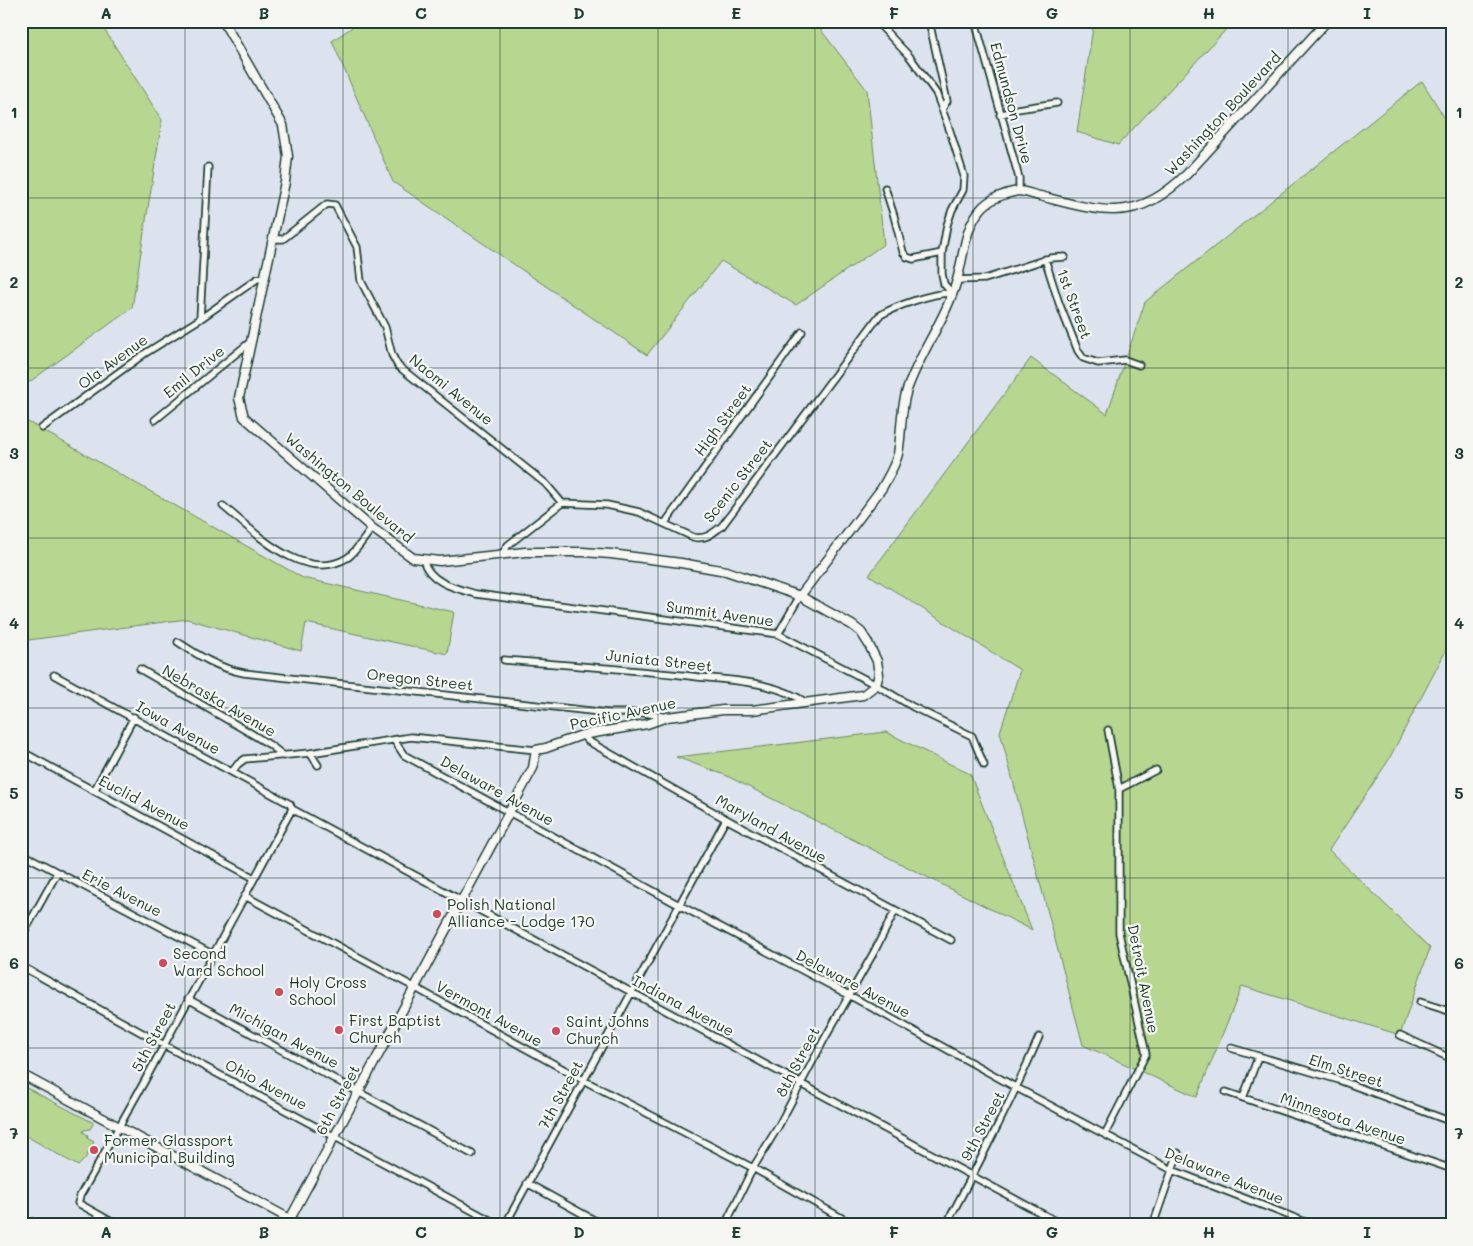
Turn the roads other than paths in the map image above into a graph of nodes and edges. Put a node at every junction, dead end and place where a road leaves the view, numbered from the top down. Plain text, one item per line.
1 (223, 21) edge
2 (876, 21) edge
3 (929, 21) edge
4 (975, 21) edge
5 (1327, 21) edge
6 (1057, 103) dead end
7 (942, 109) junction
8 (1000, 115) junction
9 (208, 167) dead end
10 (885, 188) dead end
11 (1019, 191) junction
12 (272, 239) junction
13 (942, 253) junction
14 (1065, 257) dead end
15 (1046, 259) junction
16 (265, 277) junction
17 (957, 280) junction
18 (952, 293) junction
19 (200, 319) junction
20 (802, 332) dead end
21 (249, 343) junction
22 (1139, 365) dead end
23 (155, 420) dead end
24 (42, 428) dead end
25 (562, 503) junction
26 (223, 506) dead end
27 (664, 523) junction
28 (372, 528) junction
29 (502, 554) junction
30 (422, 560) junction
31 (800, 596) junction
32 (778, 634) junction
33 (178, 642) dead end
34 (504, 660) dead end
35 (140, 669) dead end
36 (54, 675) dead end
37 (876, 685) junction
38 (806, 703) junction
39 (667, 716) junction
40 (134, 717) junction
41 (1108, 730) dead end
42 (582, 734) junction
43 (394, 740) junction
44 (536, 750) junction
45 (21, 751) edge
46 (310, 753) junction
47 (284, 756) junction
48 (318, 765) dead end
49 (984, 765) dead end
50 (1156, 770) dead end
51 (232, 772) junction
52 (1119, 789) junction
53 (94, 791) junction
54 (291, 807) junction
55 (509, 812) junction
56 (726, 819) junction
57 (21, 854) edge
58 (57, 873) junction
59 (254, 878) junction
60 (244, 896) junction
61 (462, 901) junction
62 (679, 905) junction
63 (895, 911) junction
64 (21, 938) edge
65 (951, 940) dead end
66 (212, 954) junction
67 (21, 966) edge
68 (414, 987) junction
69 (632, 992) junction
70 (849, 995) junction
71 (188, 999) junction
72 (1420, 1002) dead end
73 (1452, 1012) edge
74 (1400, 1035) dead end
75 (1039, 1037) dead end
76 (164, 1045) junction
77 (1231, 1048) dead end
78 (1258, 1057) junction
79 (1452, 1059) edge
80 (21, 1074) edge
81 (583, 1080) junction
82 (802, 1083) junction
83 (1017, 1088) junction
84 (359, 1091) junction
85 (1226, 1092) dead end
86 (1243, 1098) junction
87 (1452, 1122) edge
88 (118, 1127) junction
89 (1105, 1134) junction
90 (334, 1135) junction
91 (1178, 1153) dead end
92 (472, 1154) dead end
93 (754, 1168) junction
94 (1452, 1169) edge
95 (1172, 1170) junction
96 (972, 1175) junction
97 (526, 1183) junction
98 (288, 1222) edge
99 (117, 1225) edge
100 (301, 1225) edge
101 (499, 1225) edge
102 (505, 1225) edge
103 (603, 1225) edge
104 (725, 1225) edge
105 (854, 1225) edge
106 (946, 1225) edge
107 (1063, 1225) edge
108 (1153, 1225) edge
109 (1313, 1225) edge

1 - 12 street, Washington Boulevard
2 - 7 street
3 - 7 street
4 - 8 street, Edmundson Drive
5 - 11 street, Washington Boulevard
6 - 8 street
7 - 13 street
8 - 11 street, Edmundson Drive
9 - 19 street
10 - 13 street
11 - 17 street
12 - 16 street, Washington Boulevard
12 - 25 street, Naomi Avenue
13 - 18 street
14 - 15 street
15 - 17 street
15 - 22 street, 1st Street
16 - 19 street, Ola Avenue
16 - 21 street, Washington Boulevard
17 - 18 street
18 - 27 street, Scenic Street
18 - 31 street
19 - 24 street, Ola Avenue
20 - 27 street, High Street
21 - 23 street, Emil Drive
21 - 28 street, Washington Boulevard
25 - 27 street, Scenic Street
25 - 29 street
26 - 28 street
28 - 30 street, Washington Boulevard
29 - 30 street, Washington Boulevard
29 - 31 street, Washington Boulevard
30 - 32 street, Summit Avenue
31 - 32 street
31 - 37 street
32 - 37 street, Summit Avenue
33 - 39 street, Oregon Street
34 - 38 street, Juniata Street
35 - 47 street, Nebraska Avenue
36 - 40 street, Iowa Avenue
37 - 38 street, Pacific Avenue
37 - 49 street, Summit Avenue
38 - 39 street, Pacific Avenue
39 - 42 street, Pacific Avenue
40 - 51 street, Iowa Avenue
40 - 53 street
41 - 52 street, Detroit Avenue
42 - 44 street, Pacific Avenue
42 - 56 street, Maryland Avenue
43 - 44 street, Pacific Avenue
43 - 46 street, Pacific Avenue
43 - 55 street, Delaware Avenue
44 - 55 street, 6th Street
45 - 53 street, Euclid Avenue
46 - 47 street, Pacific Avenue
46 - 48 street
47 - 51 street, Pacific Avenue
50 - 52 street
51 - 54 street, Iowa Avenue
52 - 89 street, Detroit Avenue
53 - 59 street, Euclid Avenue
54 - 59 street, 5th Street
54 - 61 street, Indiana Avenue
55 - 61 street, 6th Street
55 - 62 street, Delaware Avenue
56 - 62 street, 7th Street
56 - 63 street, Maryland Avenue
57 - 58 street, Erie Avenue
58 - 64 street
58 - 66 street, Erie Avenue
59 - 60 street, 5th Street
60 - 66 street, 5th Street
60 - 68 street, Vermont Avenue
61 - 68 street, 6th Street
61 - 69 street, Indiana Avenue
62 - 69 street, 7th Street
62 - 70 street, Delaware Avenue
63 - 65 street, Maryland Avenue
63 - 70 street, 8th Street
66 - 71 street, 5th Street
67 - 76 street, Ohio Avenue
68 - 81 street, Vermont Avenue
68 - 84 street, 6th Street
69 - 81 street, 7th Street
69 - 82 street, Indiana Avenue
70 - 82 street, 8th Street
70 - 83 street, Delaware Avenue
71 - 76 street, 5th Street
71 - 84 street, Michigan Avenue
72 - 73 street
74 - 79 street
75 - 83 street, 9th Street
76 - 88 street, 5th Street
76 - 90 street, Ohio Avenue
77 - 78 street, Elm Street
78 - 86 street
78 - 87 street, Elm Street
80 - 88 street
81 - 93 street, Vermont Avenue
81 - 97 street, 7th Street
82 - 93 street, 8th Street
82 - 96 street, Indiana Avenue
83 - 89 street, Delaware Avenue
83 - 96 street, 9th Street
84 - 90 street, 6th Street
84 - 92 street, Michigan Avenue
85 - 86 street, Minnesota Avenue
86 - 94 street, Minnesota Avenue
88 - 98 street
88 - 99 street, 5th Street
89 - 95 street, Delaware Avenue
90 - 98 street, 6th Street
90 - 101 street, Ohio Avenue
91 - 95 street
93 - 104 street, 8th Street
93 - 105 street, Vermont Avenue
95 - 108 street
95 - 109 street, Delaware Avenue
96 - 106 street, 9th Street
96 - 107 street, Indiana Avenue
97 - 102 street, 7th Street
97 - 103 street
98 - 100 street

